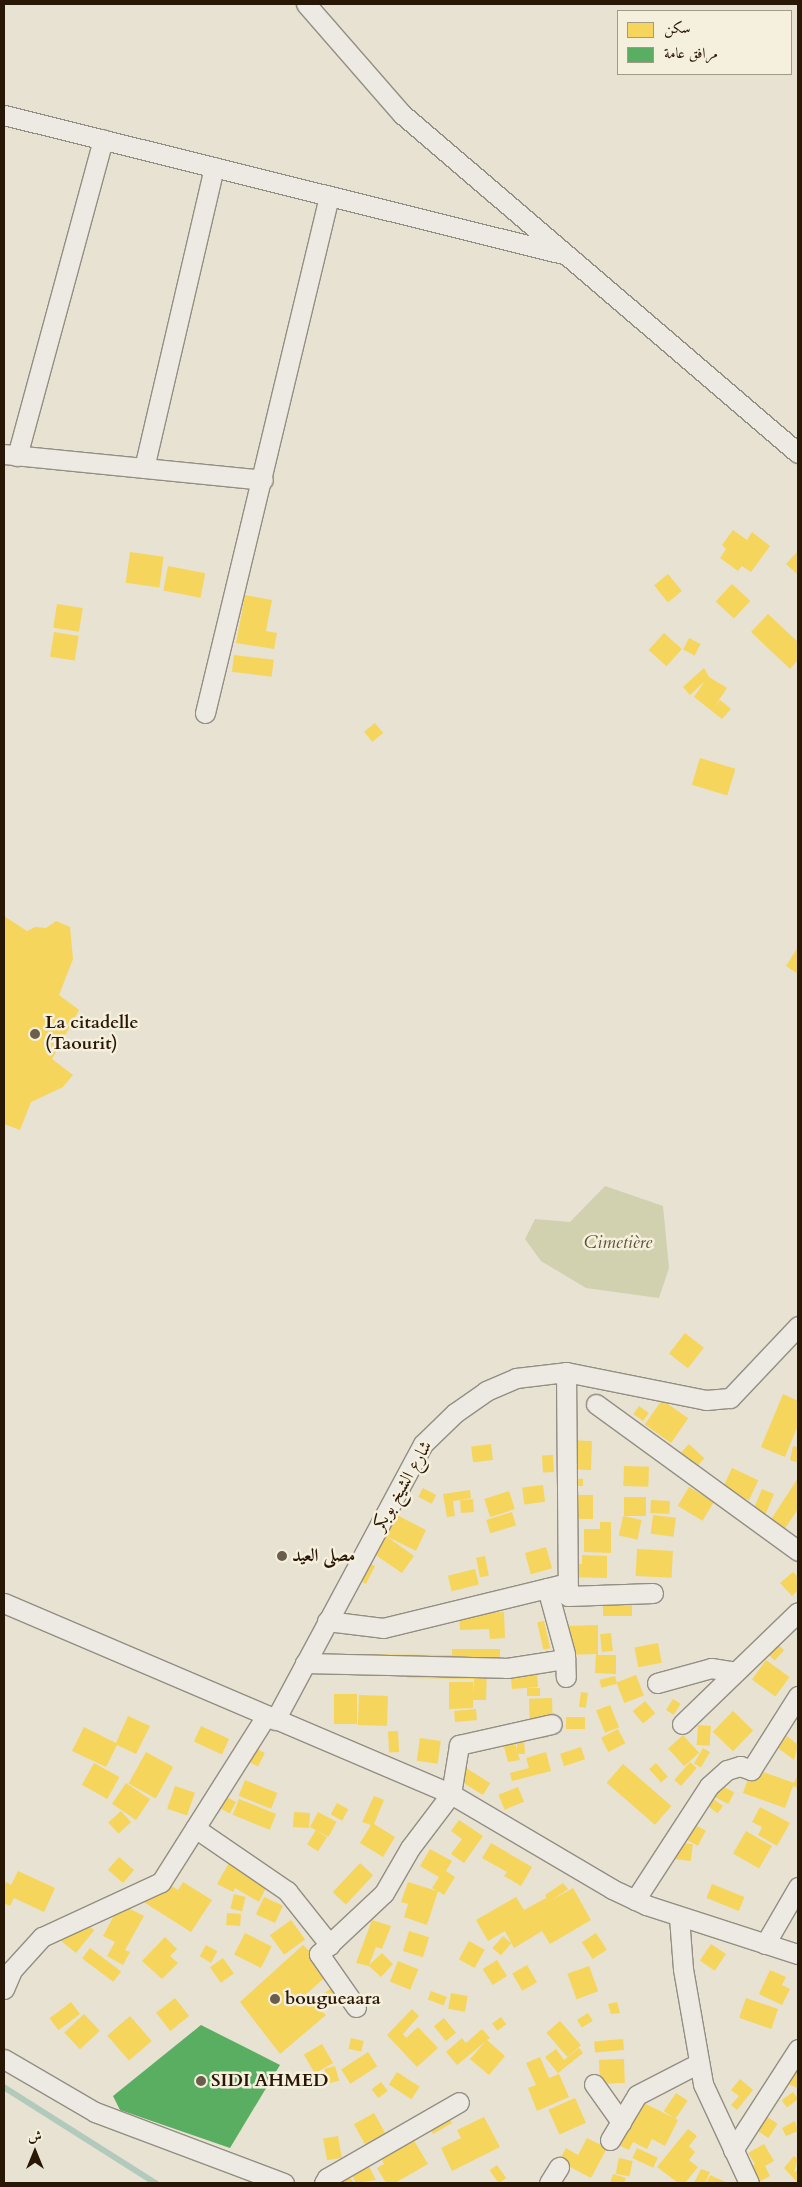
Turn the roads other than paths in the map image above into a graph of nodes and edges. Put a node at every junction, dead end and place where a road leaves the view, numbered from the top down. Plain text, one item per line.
1 (306, 4) edge
2 (4, 115) edge
3 (103, 140) junction
4 (214, 167) junction
5 (330, 196) junction
6 (566, 255) junction
7 (798, 453) edge
8 (10, 455) edge
9 (144, 468) junction
10 (263, 480) junction
11 (205, 713) dead end
12 (798, 1326) edge
13 (566, 1372) junction
14 (596, 1404) dead end
15 (798, 1551) edge
16 (567, 1583) junction
17 (547, 1588) junction
18 (653, 1593) dead end
19 (4, 1603) edge
20 (798, 1612) edge
21 (327, 1621) junction
22 (305, 1663) junction
23 (735, 1672) junction
24 (657, 1683) dead end
25 (798, 1696) edge
26 (270, 1718) junction
27 (552, 1724) dead end
28 (682, 1724) dead end
29 (451, 1794) junction
30 (195, 1828) junction
31 (798, 1887) edge
32 (635, 1900) junction
33 (679, 1917) junction
34 (765, 1944) junction
35 (330, 1946) junction
36 (798, 1954) edge
37 (4, 1989) edge
38 (356, 2007) dead end
39 (798, 2049) edge
40 (4, 2059) edge
41 (699, 2062) junction
42 (594, 2084) dead end
43 (459, 2102) dead end
44 (621, 2122) junction
45 (610, 2140) dead end
46 (733, 2150) junction
47 (559, 2166) dead end
48 (284, 2183) edge
49 (324, 2183) edge
50 (549, 2183) edge
51 (749, 2183) edge

1 - 6 street
2 - 3 street
3 - 4 street
3 - 8 street
4 - 5 street
4 - 9 street
5 - 6 street
5 - 10 street
6 - 7 street
8 - 9 street
9 - 10 street
10 - 11 street
12 - 13 street, شارع الشيخ بوبكر
13 - 16 street
13 - 21 street, شارع الشيخ بوبكر
14 - 15 street
16 - 17 street
16 - 18 street
17 - 21 street
17 - 22 street
19 - 26 street
20 - 23 street
21 - 22 street, شارع الشيخ بوبكر
22 - 26 street, شارع الشيخ بوبكر
23 - 24 street
23 - 28 street
25 - 32 street
26 - 29 street
26 - 30 street, شارع الشيخ بوبكر
27 - 29 street
29 - 32 street
29 - 35 street
30 - 35 street
30 - 37 street, شارع الشيخ بوبكر
31 - 34 street
32 - 33 street
33 - 34 street
33 - 41 street
34 - 36 street
35 - 38 street
39 - 46 street
40 - 48 street
41 - 44 street
41 - 46 street
42 - 44 street
43 - 49 street
44 - 45 street
46 - 51 street
47 - 50 street

